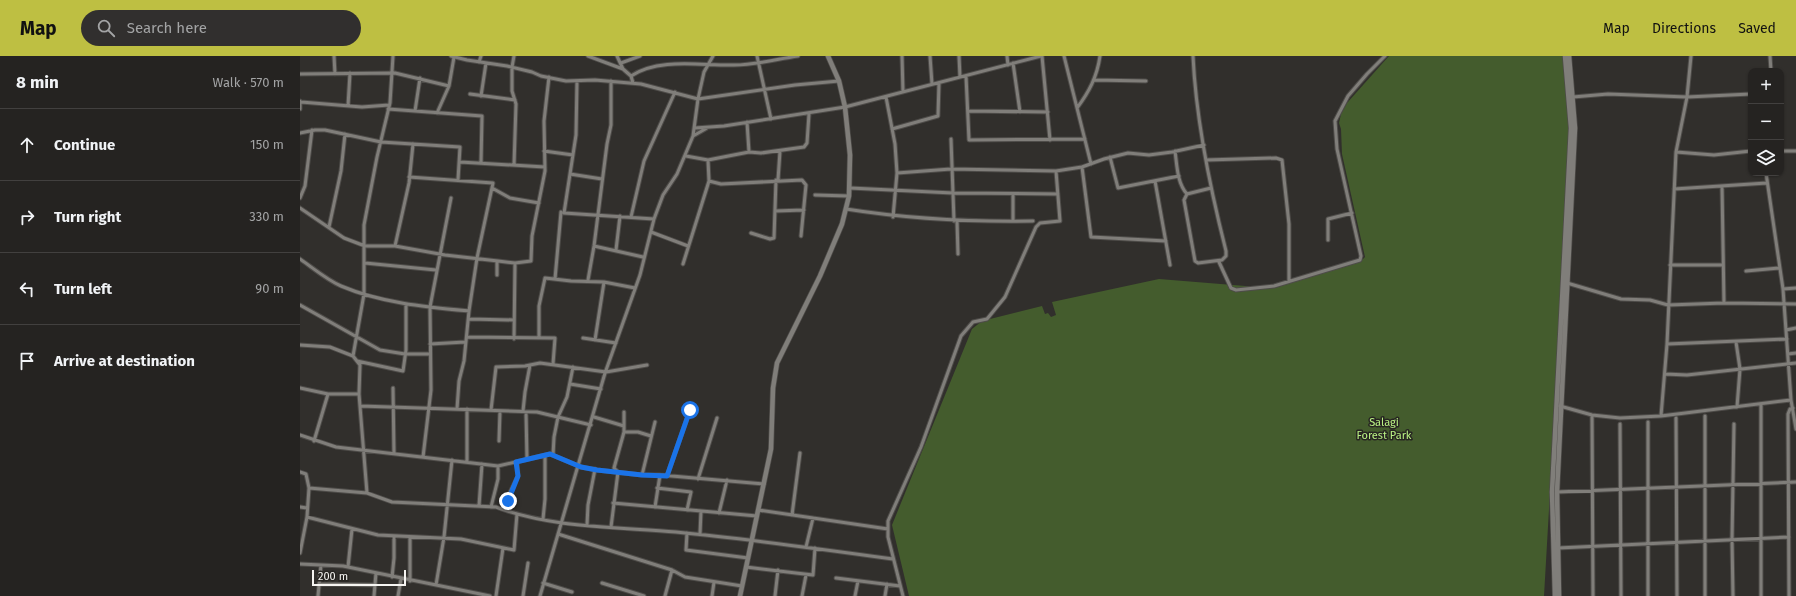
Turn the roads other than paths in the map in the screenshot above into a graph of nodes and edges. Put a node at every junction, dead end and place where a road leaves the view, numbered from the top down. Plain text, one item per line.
1 (334, 56) edge
2 (393, 56) edge
3 (452, 56) edge
4 (481, 56) edge
5 (514, 56) edge
6 (588, 56) edge
7 (617, 56) edge
8 (640, 56) edge
9 (713, 56) edge
10 (757, 56) edge
11 (795, 56) edge
12 (798, 56) edge
13 (828, 56) edge
14 (902, 56) edge
15 (930, 56) edge
16 (959, 56) edge
17 (1007, 56) edge
18 (1041, 56) edge
19 (1064, 56) edge
20 (1100, 56) edge
21 (1193, 56) edge
22 (1384, 56) edge
23 (1565, 56) edge
24 (1569, 56) edge
25 (1691, 56) edge
26 (1770, 56) edge
27 (479, 62) junction
28 (486, 63) junction
29 (621, 63) junction
30 (758, 63) junction
31 (1013, 63) junction
32 (708, 64) junction
33 (1008, 65) junction
34 (512, 67) junction
35 (1771, 68) edge
36 (623, 69) junction
37 (350, 73) junction
38 (393, 73) junction
39 (300, 74) edge
40 (335, 74) junction
41 (632, 76) junction
42 (966, 76) junction
43 (549, 77) junction
44 (960, 77) junction
45 (420, 78) junction
46 (1094, 80) junction
47 (577, 81) junction
48 (611, 81) junction
49 (839, 81) junction
50 (1146, 81) dead end
51 (633, 83) junction
52 (939, 83) junction
53 (932, 84) junction
54 (448, 86) junction
55 (764, 90) junction
56 (675, 92) junction
57 (903, 92) junction
58 (470, 94) dead end
59 (1748, 94) edge
60 (481, 96) junction
61 (886, 97) junction
62 (1573, 97) junction
63 (1687, 97) junction
64 (698, 99) junction
65 (515, 100) junction
66 (300, 102) edge
67 (389, 105) junction
68 (348, 106) junction
69 (845, 107) junction
70 (1077, 108) junction
71 (300, 109) edge
72 (388, 110) junction
73 (415, 112) junction
74 (968, 112) junction
75 (1020, 112) junction
76 (1048, 112) junction
77 (437, 113) junction
78 (809, 114) junction
79 (771, 119) junction
80 (747, 122) junction
81 (708, 127) junction
82 (695, 128) junction
83 (892, 129) junction
84 (312, 130) junction
85 (300, 133) edge
86 (345, 134) junction
87 (694, 136) junction
88 (951, 139) dead end
89 (1085, 139) junction
90 (1050, 140) junction
91 (381, 142) junction
92 (413, 144) junction
93 (1204, 145) junction
94 (544, 151) junction
95 (780, 151) junction
96 (1175, 151) junction
97 (1748, 151) edge
98 (1784, 151) edge
99 (749, 152) junction
100 (1676, 152) junction
101 (1796, 152) edge
102 (573, 155) junction
103 (686, 156) junction
104 (1110, 157) junction
105 (708, 160) junction
106 (1206, 160) junction
107 (460, 162) junction
108 (482, 163) junction
109 (1090, 164) junction
110 (514, 165) junction
111 (545, 167) junction
112 (1082, 167) junction
113 (951, 169) junction
114 (1056, 171) junction
115 (897, 173) junction
116 (570, 174) junction
117 (1179, 176) junction
118 (1766, 176) edge
119 (409, 177) junction
120 (602, 179) junction
121 (458, 180) junction
122 (777, 180) junction
123 (709, 181) junction
124 (1155, 182) junction
125 (1767, 183) junction
126 (1722, 186) junction
127 (492, 188) junction
128 (850, 188) junction
129 (1211, 188) junction
130 (1674, 189) junction
131 (895, 191) junction
132 (952, 193) junction
133 (815, 194) dead end
134 (1013, 194) junction
135 (1058, 194) junction
136 (1187, 194) junction
137 (848, 196) junction
138 (300, 198) edge
139 (451, 198) dead end
140 (539, 203) junction
141 (300, 208) edge
142 (846, 209) junction
143 (804, 210) junction
144 (776, 211) junction
145 (561, 212) dead end
146 (1352, 213) junction
147 (598, 215) junction
148 (620, 216) junction
149 (631, 217) junction
150 (893, 217) junction
151 (654, 219) junction
152 (956, 221) junction
153 (1013, 221) junction
154 (1033, 221) dead end
155 (329, 227) junction
156 (651, 232) junction
157 (751, 233) dead end
158 (801, 236) dead end
159 (1328, 240) dead end
160 (1166, 242) junction
161 (365, 246) junction
162 (395, 246) junction
163 (594, 246) junction
164 (688, 246) junction
165 (616, 250) junction
166 (439, 254) junction
167 (958, 254) dead end
168 (643, 257) junction
169 (477, 258) junction
170 (300, 259) edge
171 (497, 261) junction
172 (365, 262) junction
173 (1219, 262) junction
174 (515, 263) junction
175 (683, 264) dead end
176 (1170, 265) dead end
177 (1670, 265) junction
178 (1723, 265) junction
179 (1779, 268) junction
180 (436, 270) junction
181 (1746, 271) dead end
182 (497, 275) dead end
183 (556, 279) junction
184 (588, 280) junction
185 (1289, 281) junction
186 (604, 282) junction
187 (1568, 283) junction
188 (635, 288) junction
189 (1796, 288) edge
190 (1783, 289) junction
191 (364, 294) junction
192 (1724, 303) junction
193 (406, 304) junction
194 (1796, 304) edge
195 (300, 305) edge
196 (1668, 305) junction
197 (1785, 305) junction
198 (430, 307) junction
199 (469, 311) junction
200 (469, 319) junction
201 (514, 320) junction
202 (1796, 328) edge
203 (1786, 330) junction
204 (357, 337) junction
205 (467, 337) junction
206 (539, 338) junction
207 (583, 338) dead end
208 (514, 339) junction
209 (595, 340) junction
210 (1787, 340) junction
211 (465, 342) junction
212 (1736, 342) junction
213 (616, 343) junction
214 (430, 344) junction
215 (1667, 344) junction
216 (300, 345) edge
217 (1796, 353) edge
218 (405, 354) junction
219 (430, 354) junction
220 (1788, 354) junction
221 (353, 356) junction
222 (357, 361) junction
223 (1796, 363) edge
224 (553, 364) junction
225 (530, 365) junction
226 (647, 365) dead end
227 (1788, 365) junction
228 (573, 367) junction
229 (1740, 369) junction
230 (606, 372) junction
231 (1665, 374) junction
232 (570, 384) junction
233 (300, 388) edge
234 (393, 388) dead end
235 (601, 389) junction
236 (328, 394) junction
237 (359, 394) junction
238 (1791, 400) junction
239 (1761, 404) junction
240 (360, 406) junction
241 (1560, 406) junction
242 (394, 407) junction
243 (1738, 407) junction
244 (429, 408) junction
245 (1793, 408) junction
246 (457, 409) junction
247 (467, 410) junction
248 (491, 410) junction
249 (690, 410) dead end
250 (500, 411) junction
251 (524, 412) junction
252 (624, 412) dead end
253 (1592, 415) junction
254 (558, 416) junction
255 (1661, 416) junction
256 (1705, 416) dead end
257 (594, 417) junction
258 (717, 418) dead end
259 (1676, 418) dead end
260 (655, 422) dead end
261 (1648, 422) dead end
262 (1620, 424) dead end
263 (1734, 424) dead end
264 (591, 425) junction
265 (624, 426) junction
266 (1796, 429) edge
267 (624, 432) junction
268 (300, 435) edge
269 (651, 436) junction
270 (314, 441) junction
271 (499, 441) dead end
272 (364, 450) junction
273 (800, 453) dead end
274 (394, 454) junction
275 (553, 455) junction
276 (545, 456) junction
277 (423, 457) junction
278 (528, 459) junction
279 (452, 460) junction
280 (467, 462) junction
281 (516, 462) junction
282 (482, 464) junction
283 (498, 466) junction
284 (579, 466) junction
285 (595, 469) junction
286 (300, 472) edge
287 (618, 472) junction
288 (642, 475) junction
289 (660, 475) junction
290 (667, 476) junction
291 (698, 479) junction
292 (726, 480) junction
293 (1789, 482) junction
294 (1796, 482) edge
295 (764, 484) junction
296 (1761, 484) junction
297 (1733, 485) junction
298 (1705, 486) junction
299 (1677, 487) junction
300 (309, 488) junction
301 (657, 488) junction
302 (1648, 489) junction
303 (1620, 490) junction
304 (1557, 492) junction
305 (1592, 492) junction
306 (368, 493) junction
307 (613, 503) junction
308 (447, 506) junction
309 (479, 506) junction
310 (300, 507) edge
311 (491, 507) junction
312 (655, 507) junction
313 (307, 508) junction
314 (502, 510) junction
315 (687, 510) junction
316 (758, 510) junction
317 (701, 511) junction
318 (719, 512) junction
319 (517, 514) junction
320 (792, 515) junction
321 (757, 516) junction
322 (307, 517) junction
323 (812, 518) junction
324 (543, 519) junction
325 (562, 522) junction
326 (587, 525) junction
327 (611, 527) junction
328 (352, 529) junction
329 (888, 529) junction
330 (687, 533) junction
331 (558, 534) junction
332 (700, 534) junction
333 (302, 535) edge
334 (394, 537) junction
335 (410, 537) junction
336 (1789, 537) junction
337 (444, 538) junction
338 (1761, 539) junction
339 (752, 540) junction
340 (1732, 540) junction
341 (1704, 542) junction
342 (1649, 543) junction
343 (1676, 543) junction
344 (1592, 545) junction
345 (1621, 545) junction
346 (806, 547) junction
347 (503, 548) junction
348 (815, 548) junction
349 (1558, 548) junction
350 (300, 554) edge
351 (748, 558) junction
352 (893, 559) junction
353 (528, 563) dead end
354 (300, 564) edge
355 (321, 565) junction
356 (348, 567) junction
357 (746, 567) junction
358 (672, 570) junction
359 (778, 570) junction
360 (376, 573) junction
361 (806, 575) junction
362 (392, 577) junction
363 (836, 578) dead end
364 (401, 579) junction
365 (410, 581) junction
366 (858, 581) junction
367 (714, 582) junction
368 (543, 583) junction
369 (602, 583) dead end
370 (319, 584) junction
371 (887, 584) junction
372 (375, 585) junction
373 (436, 585) junction
374 (742, 586) junction
375 (900, 586) junction
376 (572, 592) dead end
377 (318, 596) edge
378 (374, 596) edge
379 (398, 596) edge
380 (490, 596) edge
381 (496, 596) edge
382 (523, 596) edge
383 (540, 596) edge
384 (644, 596) edge
385 (665, 596) edge
386 (712, 596) edge
387 (740, 596) edge
388 (775, 596) edge
389 (802, 596) edge
390 (855, 596) edge
391 (885, 596) edge
392 (902, 596) edge
393 (1555, 596) edge
394 (1559, 596) edge
395 (1593, 596) edge
396 (1621, 596) edge
397 (1648, 596) edge
398 (1677, 596) edge
399 (1705, 596) edge
400 (1733, 596) edge
401 (1761, 596) edge
402 (1789, 596) edge

1 - 40 street
2 - 38 street
3 - 27 street
3 - 54 street
4 - 27 street
5 - 34 street
6 - 36 street
7 - 29 street
8 - 29 street
9 - 32 street
10 - 30 street
11 - 12 street
11 - 30 street
13 - 49 street
14 - 57 street
15 - 53 street
16 - 44 street
17 - 33 street
18 - 31 street
18 - 76 street
19 - 70 street
20 - 46 street
21 - 93 street
22 - 146 street
23 - 393 street
24 - 62 street
25 - 63 street
26 - 35 street
27 - 28 street
28 - 34 street
28 - 60 street
29 - 36 street
30 - 32 street
30 - 55 street
31 - 33 street
31 - 75 street
32 - 41 street
32 - 64 street
33 - 42 street
34 - 43 street
34 - 65 street
36 - 41 street
37 - 38 street
37 - 40 street
37 - 68 street
38 - 45 street
38 - 67 street
39 - 40 street
41 - 51 street
42 - 44 street
42 - 74 street
43 - 47 street
43 - 94 street
44 - 52 street
45 - 54 street
45 - 73 street
46 - 50 street
46 - 70 street
47 - 48 street
47 - 102 street
48 - 51 street
48 - 120 street
49 - 55 street
49 - 69 street
51 - 56 street
52 - 53 street
52 - 83 street
53 - 57 street
54 - 77 street
55 - 64 street
55 - 79 street
56 - 64 street
56 - 149 street
57 - 61 street
58 - 60 street
59 - 63 street
60 - 65 street
61 - 69 street
61 - 83 street
62 - 63 street
62 - 187 street
63 - 100 street
64 - 82 street
65 - 110 street
66 - 68 street
66 - 71 street
67 - 68 street
67 - 72 street
69 - 78 street
69 - 128 street
70 - 89 street
72 - 73 street
72 - 91 street
73 - 77 street
74 - 75 street
74 - 90 street
75 - 76 street
76 - 90 street
77 - 108 street
78 - 79 street
78 - 95 street
79 - 80 street
80 - 81 street
80 - 99 street
81 - 82 street
81 - 87 street
82 - 87 street
83 - 115 street
84 - 85 street
84 - 86 street
84 - 138 street
86 - 91 street
86 - 155 street
87 - 103 street
88 - 113 street
89 - 90 street
89 - 109 street
91 - 92 street
91 - 161 street
92 - 107 street
92 - 119 street
93 - 96 street
93 - 106 street
94 - 102 street
94 - 111 street
95 - 99 street
95 - 122 street
96 - 104 street
96 - 117 street
97 - 100 street
98 - 101 street
99 - 105 street
100 - 130 street
102 - 116 street
103 - 105 street
103 - 151 street
104 - 109 street
104 - 124 street
105 - 123 street
106 - 129 street
106 - 185 street
107 - 108 street
107 - 121 street
108 - 110 street
109 - 112 street
110 - 111 street
111 - 140 street
112 - 114 street
112 - 160 street
113 - 114 street
113 - 115 street
113 - 132 street
114 - 135 street
115 - 131 street
116 - 120 street
116 - 147 street
117 - 124 street
117 - 136 street
118 - 125 street
119 - 121 street
119 - 162 street
120 - 147 street
121 - 127 street
122 - 123 street
122 - 143 street
122 - 144 street
123 - 164 street
124 - 160 street
125 - 126 street
125 - 179 street
126 - 130 street
126 - 178 street
127 - 140 street
127 - 169 street
128 - 131 street
128 - 137 street
129 - 136 street
129 - 173 street
130 - 177 street
131 - 132 street
131 - 150 street
132 - 134 street
132 - 152 street
133 - 137 street
134 - 135 street
134 - 153 street
135 - 329 street
136 - 173 street
137 - 142 street
139 - 166 street
140 - 174 street
141 - 155 street
142 - 150 street
142 - 295 street
143 - 144 street
143 - 158 street
144 - 157 street
145 - 183 street
146 - 159 street
146 - 185 street
147 - 148 street
147 - 163 street
148 - 149 street
148 - 165 street
149 - 151 street
150 - 152 street
151 - 156 street
152 - 153 street
152 - 167 street
153 - 154 street
155 - 161 street
156 - 164 street
156 - 168 street
160 - 176 street
161 - 162 street
161 - 172 street
162 - 166 street
163 - 165 street
163 - 184 street
164 - 175 street
165 - 168 street
166 - 169 street
166 - 180 street
168 - 188 street
169 - 171 street
169 - 199 street
170 - 191 street
171 - 174 street
171 - 182 street
172 - 180 street
172 - 191 street
173 - 185 street
174 - 201 street
177 - 178 street
177 - 196 street
178 - 192 street
179 - 181 street
179 - 190 street
180 - 198 street
183 - 184 street
183 - 206 street
184 - 186 street
186 - 188 street
186 - 209 street
187 - 196 street
187 - 241 street
188 - 213 street
189 - 190 street
190 - 197 street
191 - 193 street
191 - 204 street
192 - 196 street
192 - 197 street
193 - 198 street
193 - 218 street
194 - 197 street
195 - 204 street
196 - 215 street
197 - 203 street
198 - 199 street
198 - 214 street
199 - 200 street
200 - 201 street
200 - 205 street
201 - 208 street
202 - 203 street
203 - 210 street
204 - 218 street
204 - 221 street
205 - 208 street
205 - 211 street
206 - 208 street
206 - 224 street
207 - 209 street
209 - 213 street
210 - 212 street
210 - 220 street
211 - 214 street
211 - 246 street
212 - 215 street
212 - 229 street
213 - 230 street
214 - 219 street
215 - 231 street
216 - 221 street
217 - 220 street
218 - 219 street
218 - 222 street
219 - 244 street
220 - 227 street
221 - 222 street
222 - 237 street
223 - 227 street
224 - 225 street
224 - 228 street
225 - 248 street
225 - 251 street
226 - 230 street
227 - 229 street
227 - 238 street
228 - 230 street
228 - 232 street
229 - 231 street
229 - 243 street
230 - 235 street
231 - 255 street
232 - 235 street
232 - 254 street
233 - 236 street
234 - 242 street
235 - 257 street
236 - 237 street
236 - 270 street
237 - 240 street
238 - 239 street
238 - 245 street
239 - 243 street
239 - 296 street
240 - 242 street
240 - 272 street
241 - 253 street
241 - 304 street
242 - 244 street
242 - 274 street
243 - 255 street
244 - 246 street
244 - 277 street
245 - 266 street
245 - 293 street
246 - 247 street
247 - 248 street
247 - 280 street
248 - 250 street
249 - 290 street
250 - 251 street
250 - 271 street
251 - 254 street
251 - 278 street
252 - 265 street
253 - 255 street
253 - 305 street
254 - 264 street
254 - 275 street
256 - 298 street
257 - 264 street
257 - 265 street
258 - 291 street
259 - 299 street
260 - 269 street
261 - 302 street
262 - 303 street
263 - 297 street
264 - 284 street
265 - 267 street
267 - 269 street
267 - 287 street
268 - 270 street
269 - 288 street
270 - 272 street
272 - 274 street
272 - 306 street
273 - 320 street
274 - 277 street
275 - 276 street
275 - 284 street
276 - 278 street
276 - 324 street
277 - 279 street
278 - 281 street
279 - 280 street
279 - 308 street
280 - 282 street
281 - 283 street
281 - 314 street
282 - 283 street
282 - 309 street
283 - 311 street
284 - 285 street
284 - 325 street
285 - 287 street
285 - 326 street
286 - 300 street
287 - 288 street
287 - 307 street
288 - 289 street
289 - 290 street
289 - 301 street
290 - 291 street
291 - 292 street
292 - 295 street
292 - 318 street
293 - 294 street
293 - 296 street
293 - 336 street
295 - 316 street
296 - 297 street
296 - 338 street
297 - 298 street
297 - 340 street
298 - 299 street
298 - 341 street
299 - 302 street
299 - 343 street
300 - 306 street
300 - 313 street
301 - 312 street
301 - 315 street
302 - 303 street
302 - 342 street
303 - 305 street
303 - 345 street
304 - 305 street
304 - 349 street
305 - 344 street
306 - 308 street
307 - 312 street
307 - 327 street
308 - 309 street
308 - 337 street
309 - 311 street
310 - 313 street
311 - 314 street
312 - 315 street
313 - 322 street
314 - 319 street
315 - 317 street
316 - 320 street
316 - 321 street
317 - 318 street
317 - 332 street
318 - 321 street
319 - 324 street
319 - 347 street
320 - 323 street
321 - 339 street
322 - 328 street
322 - 333 street
323 - 329 street
323 - 346 street
324 - 325 street
325 - 326 street
325 - 331 street
326 - 327 street
327 - 330 street
328 - 334 street
328 - 356 street
329 - 352 street
330 - 332 street
330 - 351 street
331 - 358 street
331 - 368 street
332 - 339 street
333 - 350 street
334 - 335 street
334 - 362 street
335 - 337 street
335 - 365 street
336 - 338 street
336 - 402 street
337 - 347 street
337 - 373 street
338 - 340 street
338 - 401 street
339 - 346 street
339 - 351 street
340 - 341 street
340 - 400 street
341 - 343 street
341 - 399 street
342 - 343 street
342 - 345 street
342 - 397 street
343 - 398 street
344 - 345 street
344 - 349 street
344 - 395 street
345 - 396 street
346 - 348 street
347 - 381 street
348 - 352 street
348 - 361 street
349 - 394 street
351 - 357 street
352 - 375 street
353 - 382 street
354 - 355 street
355 - 356 street
355 - 370 street
356 - 360 street
357 - 359 street
357 - 374 street
358 - 367 street
358 - 385 street
359 - 361 street
359 - 388 street
360 - 362 street
360 - 372 street
361 - 389 street
362 - 364 street
363 - 366 street
364 - 365 street
364 - 379 street
365 - 373 street
366 - 371 street
366 - 390 street
367 - 374 street
367 - 386 street
368 - 376 street
368 - 383 street
369 - 384 street
370 - 372 street
370 - 377 street
371 - 375 street
371 - 391 street
372 - 378 street
373 - 380 street
374 - 387 street
375 - 392 street

